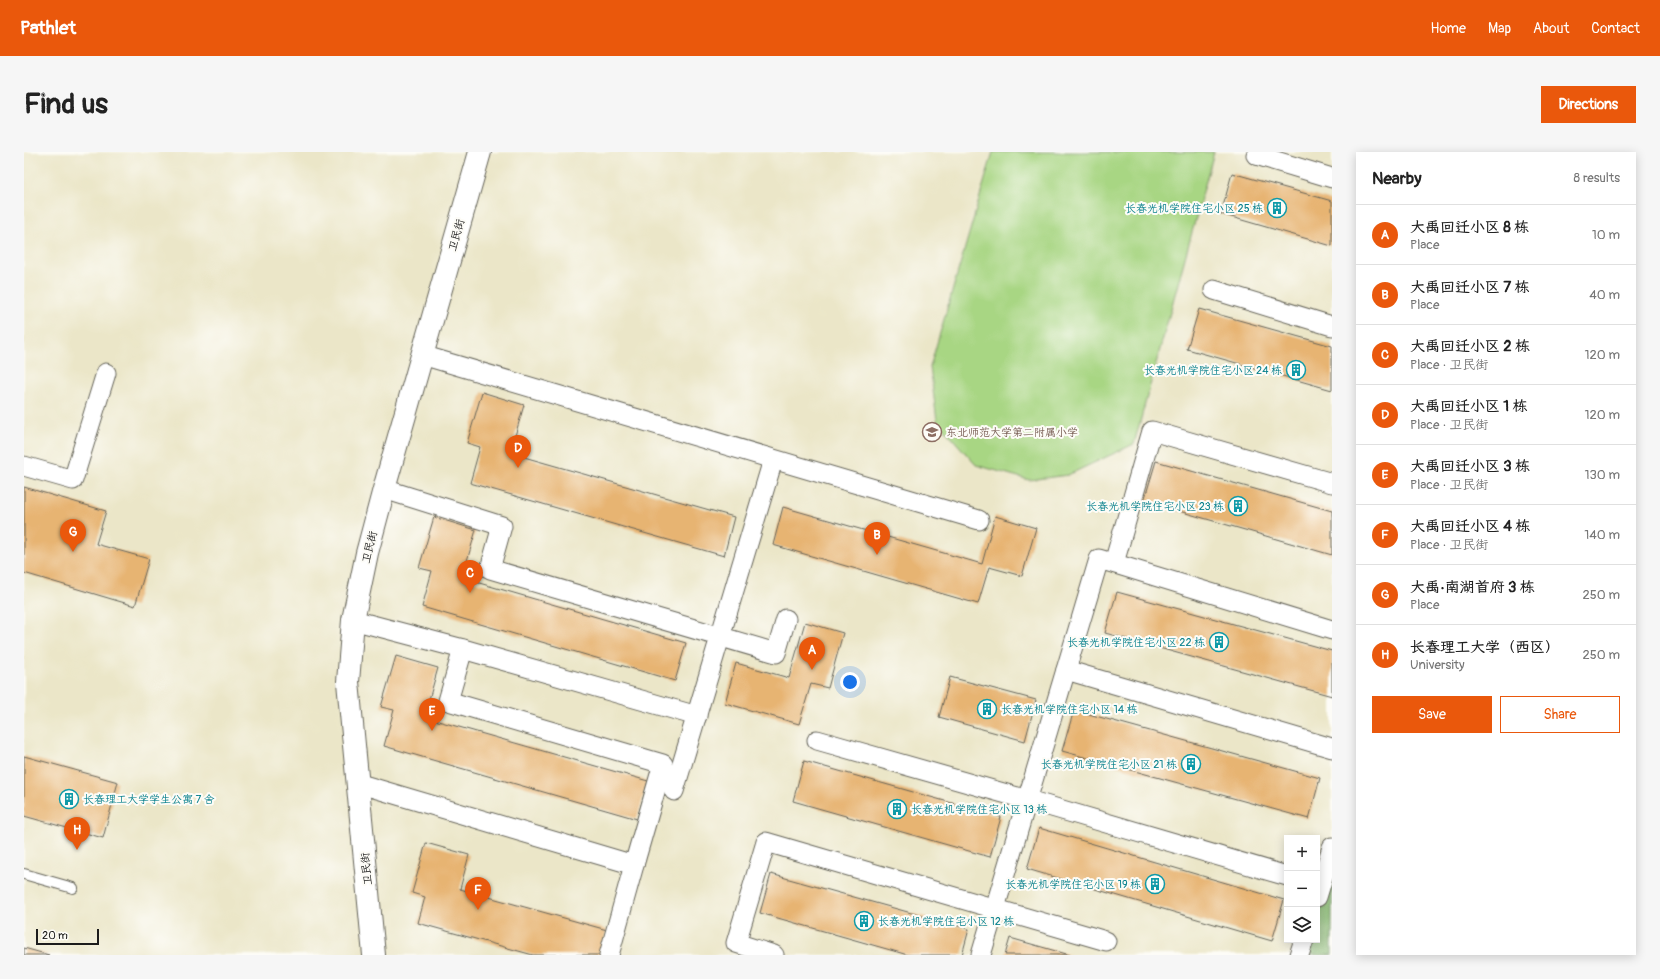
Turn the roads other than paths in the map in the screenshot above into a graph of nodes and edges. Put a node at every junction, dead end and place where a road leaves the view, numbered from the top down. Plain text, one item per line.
1 (480, 152) edge
2 (1256, 155) dead end
3 (1332, 178) edge
4 (1214, 290) dead end
5 (1332, 326) edge
6 (422, 355) junction
7 (106, 373) dead end
8 (774, 460) junction
9 (24, 466) edge
10 (1332, 483) edge
11 (384, 489) junction
12 (979, 520) dead end
13 (1114, 563) junction
14 (786, 619) dead end
15 (353, 620) junction
16 (1332, 630) edge
17 (720, 637) junction
18 (463, 650) junction
19 (1066, 670) junction
20 (696, 716) junction
21 (817, 740) dead end
22 (1332, 748) edge
23 (358, 783) junction
24 (674, 791) dead end
25 (1028, 800) junction
26 (1332, 847) edge
27 (634, 865) junction
28 (24, 874) edge
29 (1284, 875) edge
30 (1320, 883) edge
31 (73, 888) dead end
32 (995, 909) junction
33 (1106, 942) dead end
34 (1303, 943) edge
35 (374, 955) edge
36 (609, 955) edge
37 (774, 955) edge
38 (981, 955) edge
39 (1299, 955) edge

1 - 6 street, 卫民街
2 - 3 street
4 - 5 street
6 - 8 street
6 - 11 street, 卫民街
7 - 9 street
8 - 12 street
8 - 17 street
10 - 13 street
11 - 15 street, 卫民街
11 - 17 street
13 - 16 street
13 - 19 street
14 - 17 street
15 - 18 street
15 - 23 street, 卫民街
17 - 20 street
18 - 20 street
18 - 27 street
19 - 22 street
19 - 25 street
20 - 24 street
21 - 25 street
23 - 27 street
23 - 35 street, 卫民街
25 - 29 street
25 - 32 street
26 - 30 street
27 - 36 street
28 - 31 lane
32 - 33 street
32 - 37 street
32 - 38 street
34 - 39 street

